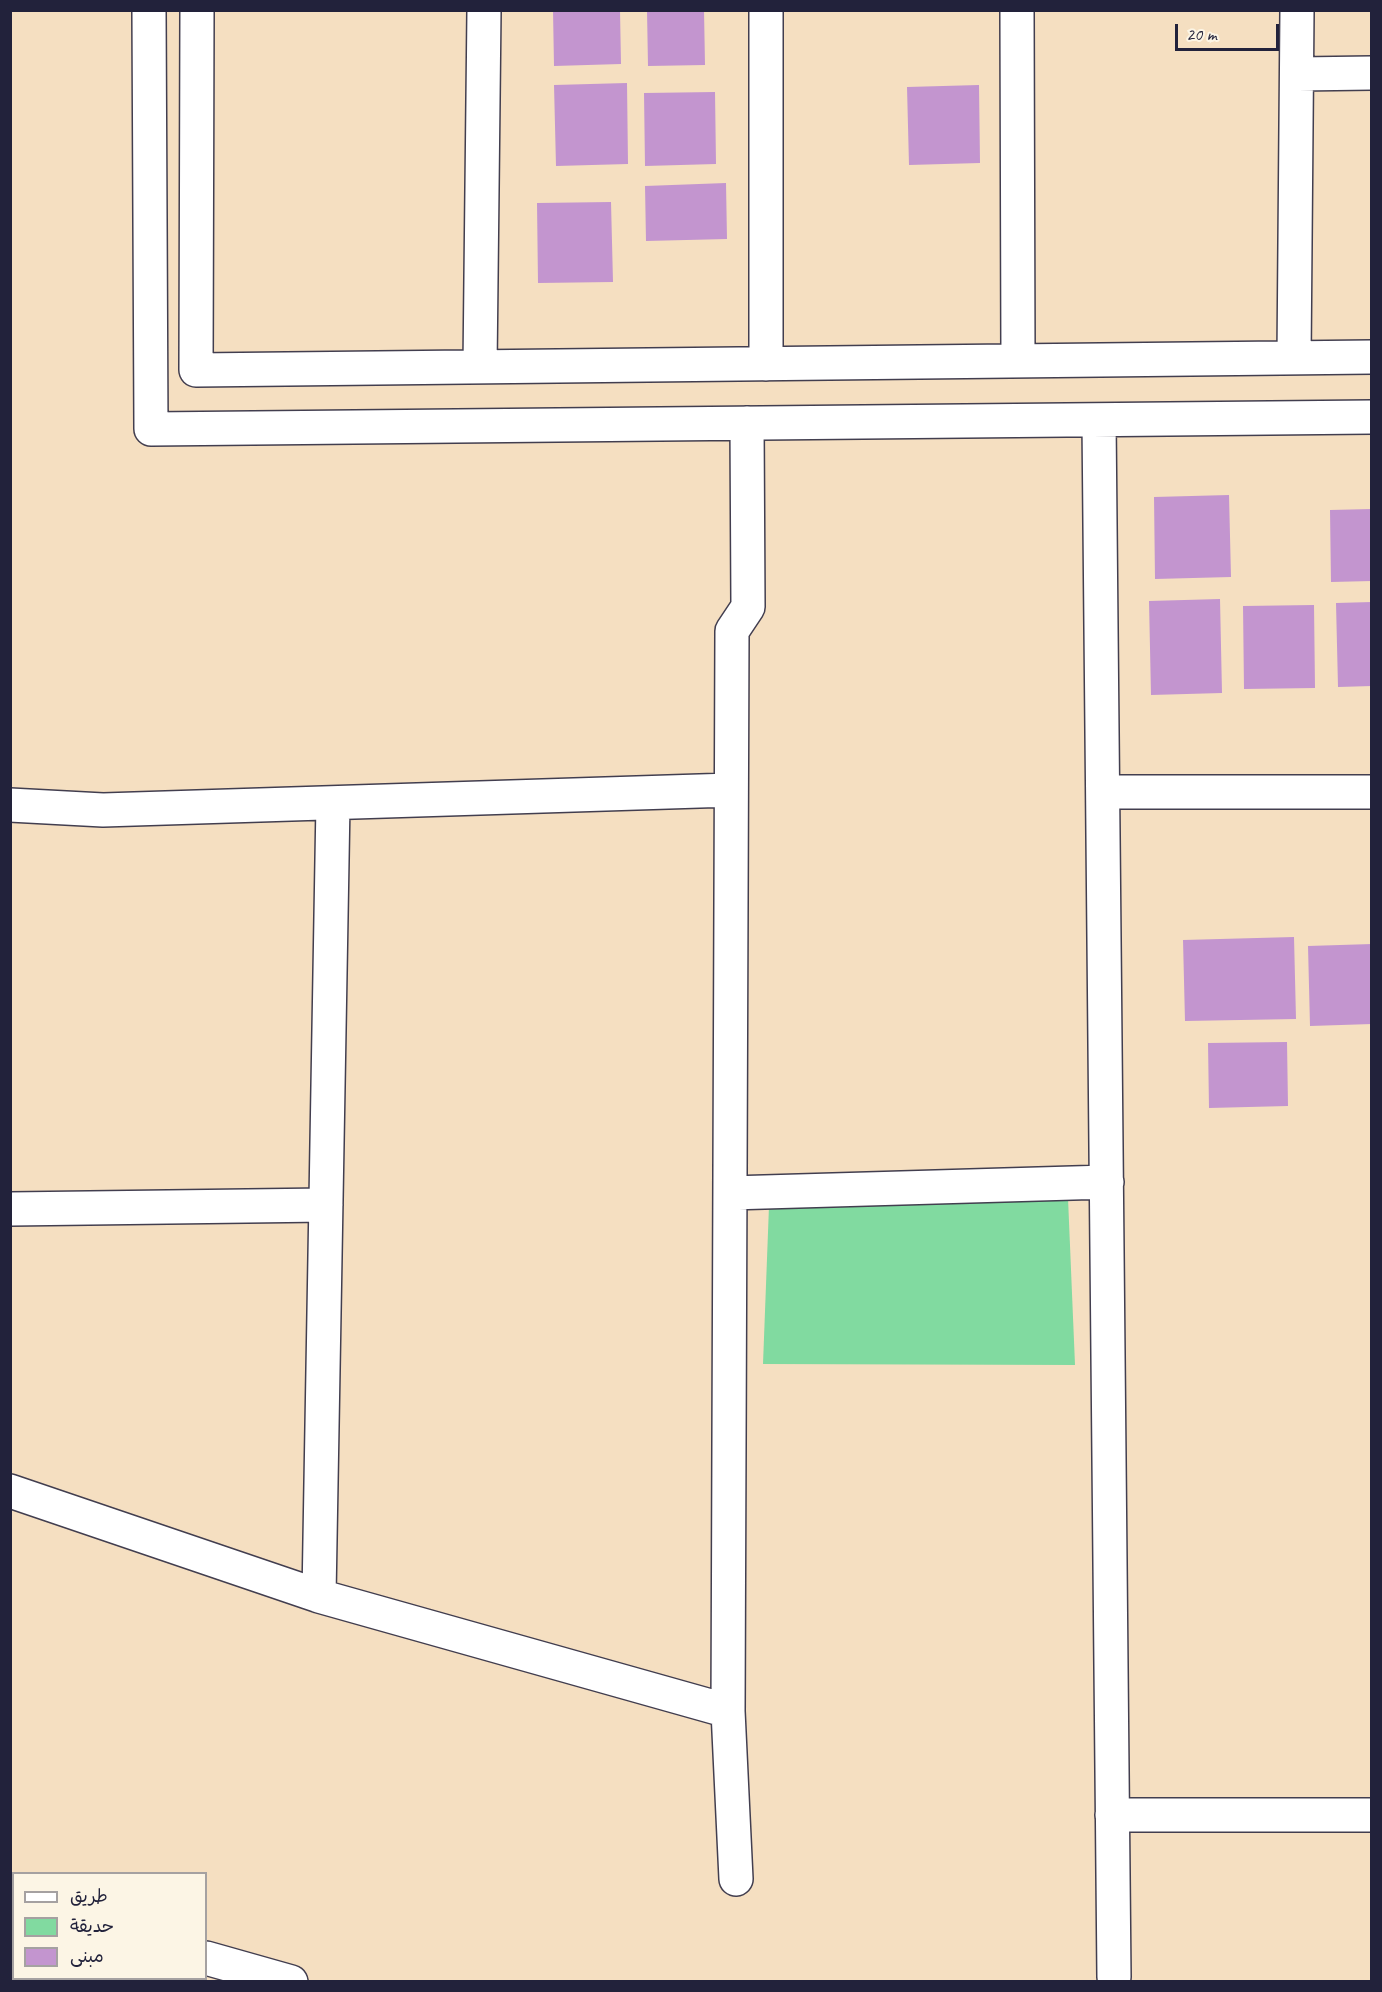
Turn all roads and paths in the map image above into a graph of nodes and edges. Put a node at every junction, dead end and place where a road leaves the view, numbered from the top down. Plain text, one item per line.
1 (149, 10) edge
2 (196, 10) edge
3 (484, 10) edge
4 (766, 10) edge
5 (1017, 10) edge
6 (1297, 10) edge
7 (1371, 73) edge
8 (1298, 74) junction
9 (1371, 357) edge
10 (1294, 358) junction
11 (1018, 361) junction
12 (766, 364) junction
13 (480, 367) junction
14 (1371, 417) edge
15 (1099, 420) junction
16 (747, 423) junction
17 (731, 790) junction
18 (1103, 792) junction
19 (1371, 792) edge
20 (333, 803) junction
21 (10, 805) edge
22 (1107, 1182) junction
23 (730, 1192) junction
24 (326, 1205) junction
25 (10, 1209) edge
26 (10, 1491) edge
27 (320, 1596) junction
28 (728, 1711) junction
29 (1113, 1815) junction
30 (1371, 1815) edge
31 (736, 1880) dead end
32 (207, 1958) edge
33 (1114, 1977) dead end
34 (291, 1982) edge

1 - 16 street
2 - 13 street
3 - 13 street
4 - 12 street
5 - 11 street
6 - 8 street
7 - 8 street
8 - 10 street
9 - 10 street
10 - 11 street
11 - 12 street
12 - 13 street
14 - 15 street
15 - 16 street
15 - 18 street
16 - 17 street
17 - 20 street
17 - 23 street
18 - 19 street
18 - 22 street
20 - 21 street
20 - 24 street
22 - 23 street
22 - 29 street
23 - 28 street
24 - 25 street
24 - 27 street
26 - 27 street
27 - 28 street
28 - 31 street
29 - 30 street
29 - 33 street
32 - 34 street

